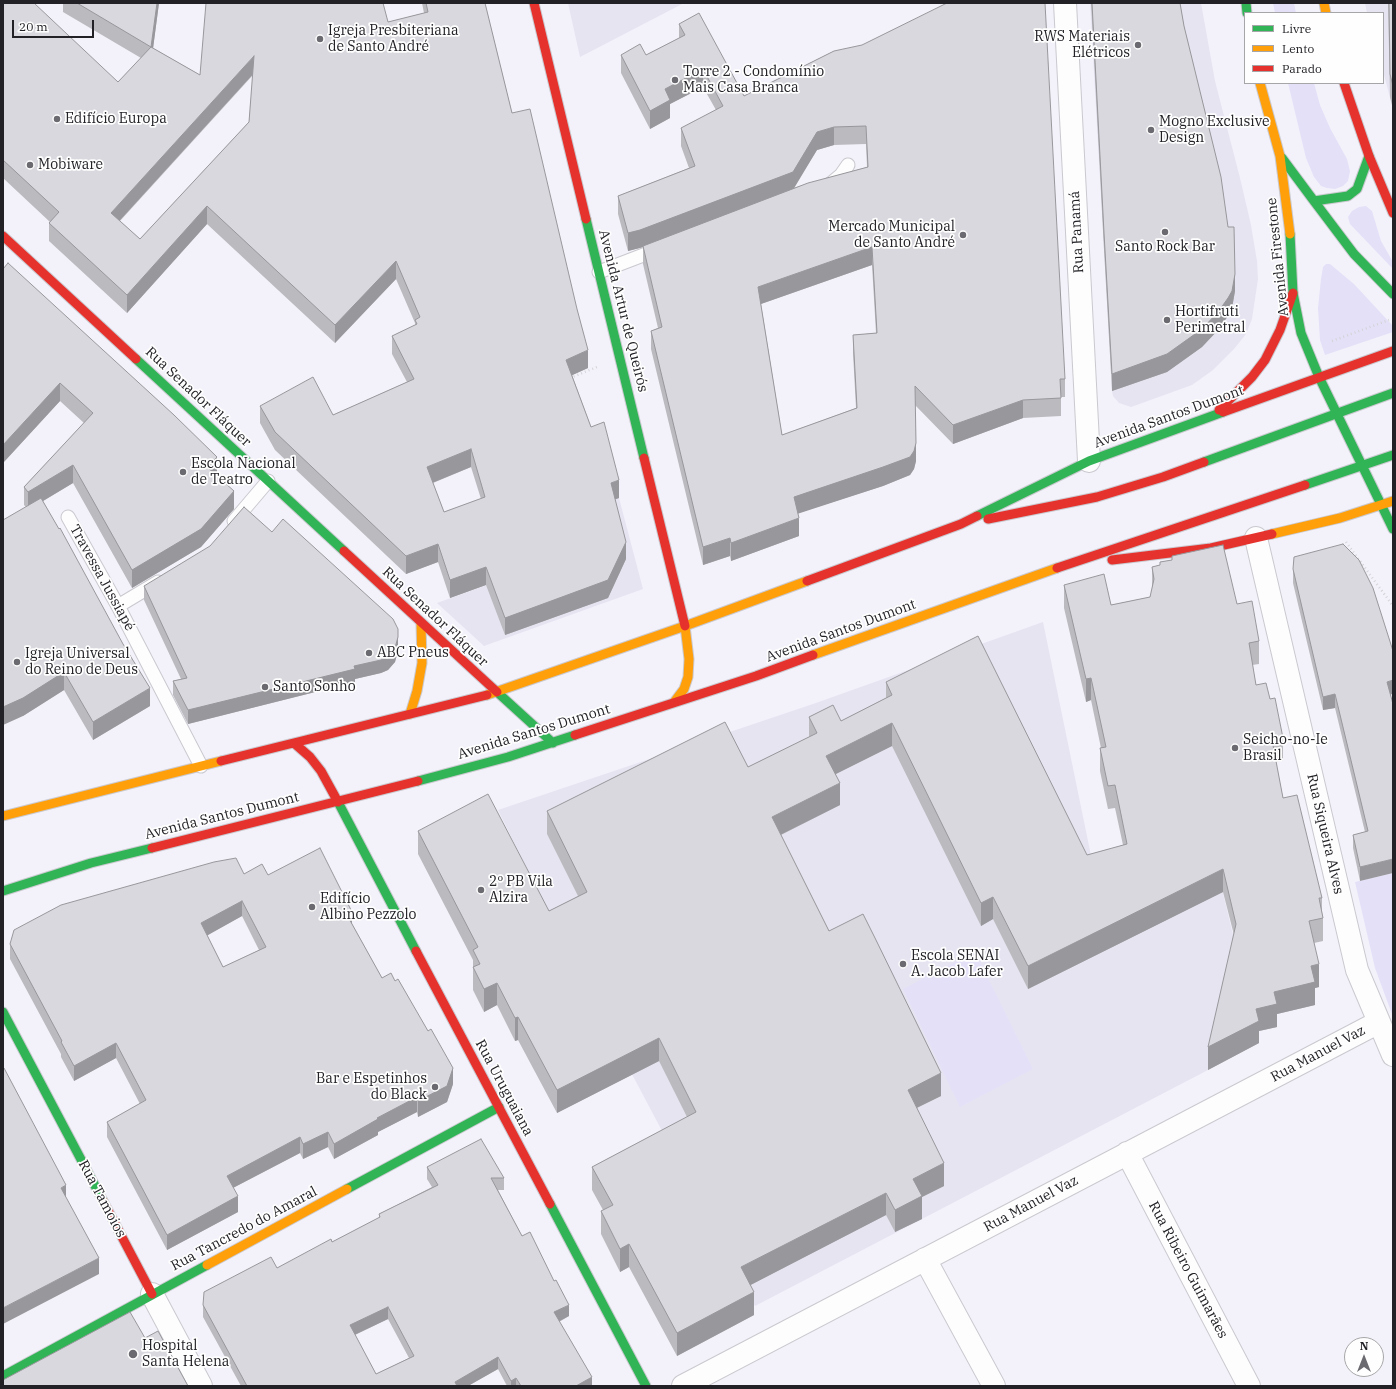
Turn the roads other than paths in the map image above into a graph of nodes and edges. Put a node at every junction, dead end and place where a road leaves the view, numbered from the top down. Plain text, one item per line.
1 (534, 3) edge
2 (1065, 3) edge
3 (1260, 84) edge
4 (1344, 84) edge
5 (1280, 156) junction
6 (1369, 156) junction
7 (848, 165) dead end
8 (818, 189) edge
9 (1314, 201) junction
10 (1393, 213) edge
11 (3, 236) edge
12 (672, 244) edge
13 (599, 272) junction
14 (1293, 293) junction
15 (1393, 294) edge
16 (1393, 351) edge
17 (1319, 378) junction
18 (1393, 393) edge
19 (1215, 414) junction
20 (1337, 414) junction
21 (1393, 455) edge
22 (1089, 461) junction
23 (1362, 467) junction
24 (268, 481) junction
25 (1393, 501) edge
26 (1382, 506) junction
27 (68, 517) dead end
28 (961, 524) junction
29 (227, 529) edge
30 (1393, 530) edge
31 (1256, 538) junction
32 (1063, 566) junction
33 (168, 576) edge
34 (118, 606) junction
35 (421, 623) junction
36 (685, 626) junction
37 (497, 692) junction
38 (676, 701) junction
39 (410, 714) junction
40 (294, 743) junction
41 (553, 743) junction
42 (201, 766) junction
43 (338, 802) junction
44 (3, 816) edge
45 (3, 891) edge
46 (3, 1012) edge
47 (1379, 1022) junction
48 (1393, 1055) edge
49 (499, 1108) junction
50 (1128, 1153) junction
51 (925, 1259) junction
52 (152, 1294) junction
53 (3, 1376) edge
54 (202, 1386) edge
55 (646, 1386) edge
56 (683, 1386) edge
57 (994, 1386) edge
58 (1249, 1386) edge

1 - 13 main road, Avenida Artur de Queirós
2 - 22 street, Rua Panamá
3 - 5 main road, Avenida Firestone
4 - 6 main road
5 - 9 main road
5 - 14 main road, Avenida Firestone
6 - 9 main road
6 - 10 main road
7 - 8 lane
9 - 15 main road
11 - 24 main road, Rua Senador Fláquer
12 - 13 lane
13 - 36 main road, Avenida Artur de Queirós
14 - 17 main road, Avenida Firestone
14 - 19 main road
16 - 17 main road, Avenida Santos Dumont
17 - 19 main road, Avenida Santos Dumont
17 - 20 main road, Avenida Firestone
18 - 20 main road, Avenida Santos Dumont
19 - 22 main road, Avenida Santos Dumont
20 - 23 main road, Avenida Firestone
20 - 28 main road, Avenida Santos Dumont
21 - 23 main road, Avenida Santos Dumont
22 - 28 main road, Avenida Santos Dumont
23 - 26 main road, Avenida Firestone
23 - 32 main road, Avenida Santos Dumont
24 - 29 lane
24 - 35 main road, Rua Senador Fláquer
25 - 26 main road, Avenida Santos Dumont
26 - 30 main road, Avenida Firestone
26 - 31 main road, Avenida Santos Dumont
27 - 34 lane, Travessa Jussiapé
28 - 36 main road, Avenida Santos Dumont
31 - 32 main road, Avenida Santos Dumont
31 - 47 street, Rua Siqueira Alves
32 - 38 main road, Avenida Santos Dumont
33 - 34 lane
34 - 42 lane, Travessa Jussiapé
35 - 37 main road, Rua Senador Fláquer
35 - 39 main road
36 - 37 main road, Avenida Santos Dumont
36 - 38 main road, Avenida Artur de Queirós
37 - 39 main road, Avenida Santos Dumont
37 - 41 main road, Rua Senador Fláquer
38 - 41 main road, Avenida Santos Dumont
39 - 40 main road, Avenida Santos Dumont
40 - 42 main road, Avenida Santos Dumont
40 - 43 main road, Rua Uruguaiana
41 - 43 main road, Avenida Santos Dumont
42 - 44 main road, Avenida Santos Dumont
43 - 45 main road, Avenida Santos Dumont
43 - 49 main road, Rua Uruguaiana
46 - 52 main road, Rua Tamoios
47 - 48 street, Rua Siqueira Alves
47 - 50 street, Rua Manuel Vaz
49 - 52 main road, Rua Tancredo do Amaral
49 - 55 main road, Rua Uruguaiana
50 - 51 street, Rua Manuel Vaz
50 - 58 street, Rua Ribeiro Guimarães
51 - 56 street, Rua Manuel Vaz
51 - 57 street
52 - 53 main road, Rua Tancredo do Amaral
52 - 54 street, Rua Tamoios

